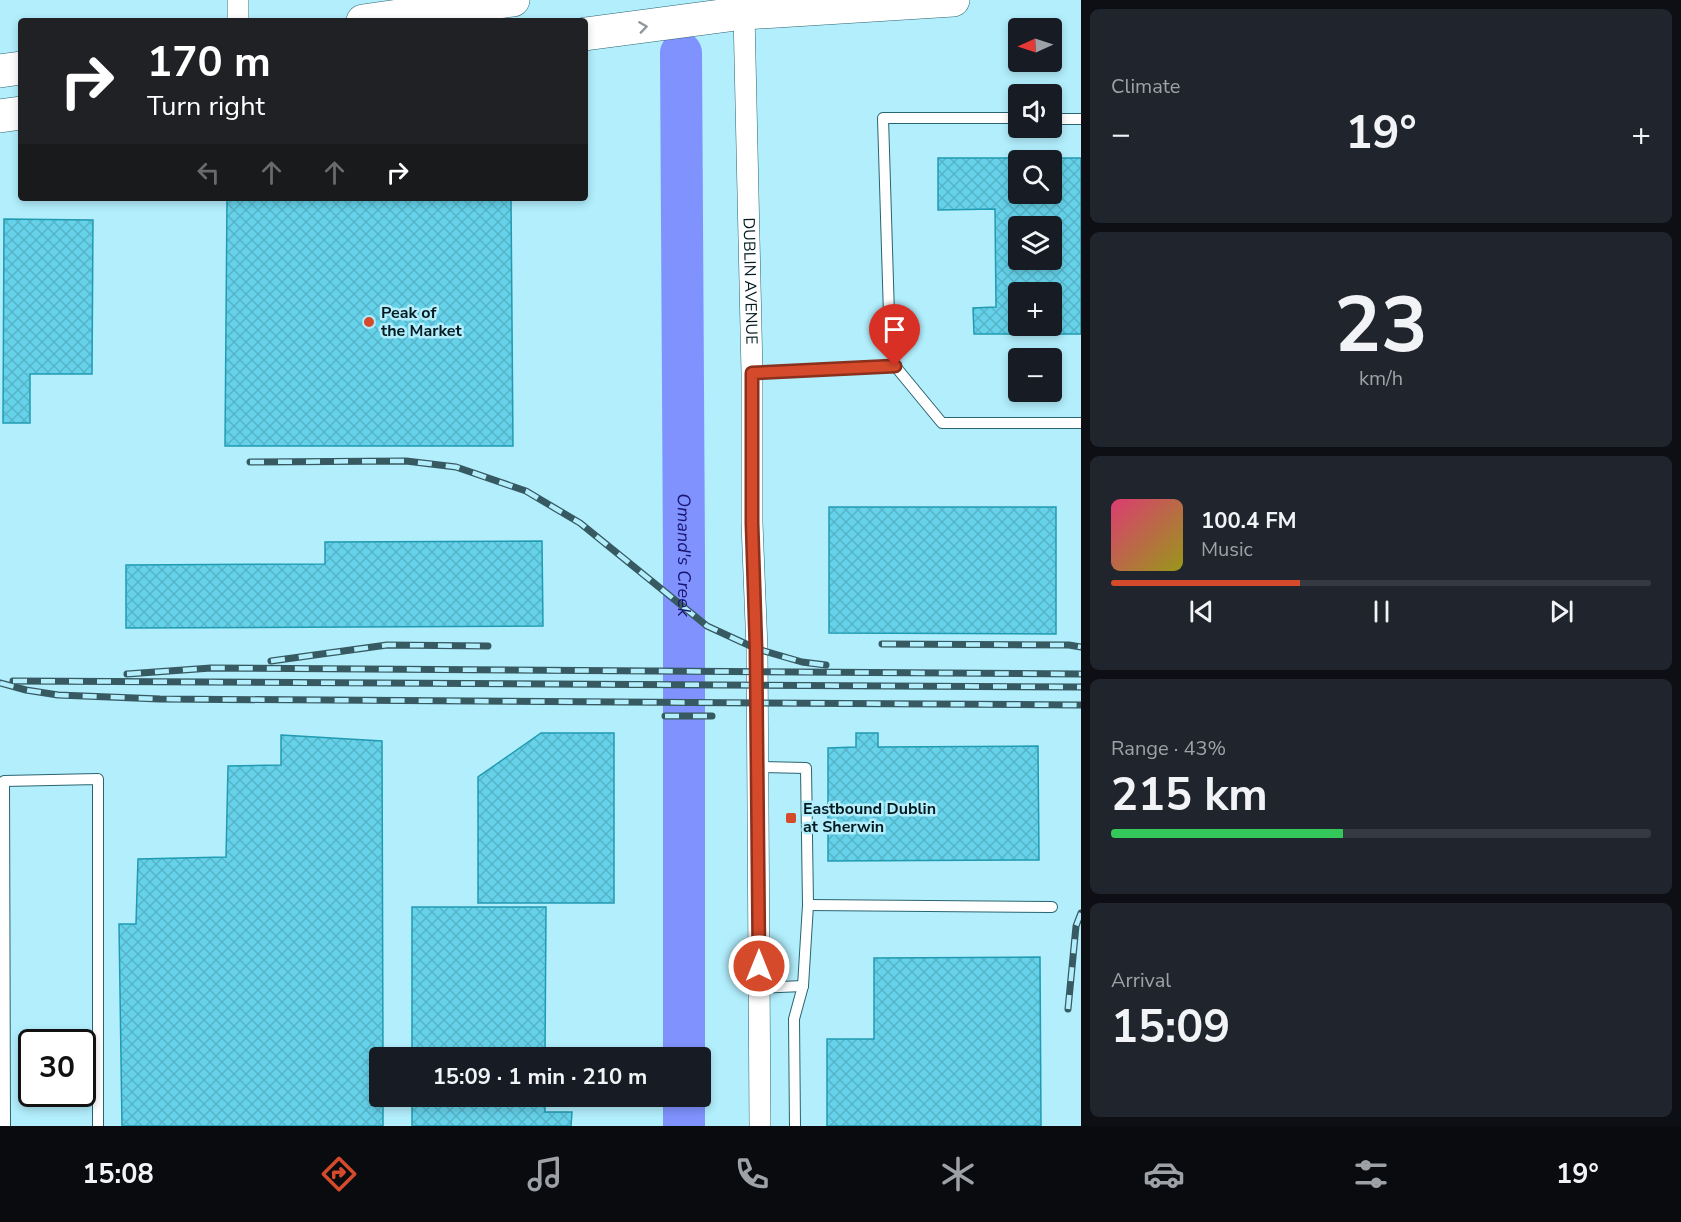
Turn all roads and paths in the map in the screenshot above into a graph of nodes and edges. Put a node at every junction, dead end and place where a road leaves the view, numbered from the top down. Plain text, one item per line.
1 (238, 0) edge
2 (953, 0) edge
3 (493, 9) edge
4 (744, 13) junction
5 (238, 18) edge
6 (396, 18) edge
7 (588, 34) edge
8 (18, 68) edge
9 (0, 71) edge
10 (18, 113) edge
11 (0, 116) edge
12 (1008, 118) edge
13 (1062, 119) edge
14 (1081, 119) edge
15 (889, 315) dead end
16 (752, 373) junction
17 (1081, 423) edge
18 (757, 767) junction
19 (808, 905) junction
20 (1052, 907) dead end
21 (803, 986) junction
22 (759, 988) junction
23 (4, 1126) edge
24 (98, 1126) edge
25 (760, 1126) edge
26 (795, 1126) edge

1 - 5 street
2 - 4 main road
3 - 6 main road
7 -> 4 main road
4 - 16 street, DUBLIN AVENUE
8 - 9 main road
10 - 11 main road
12 - 15 lane
13 - 14 lane
16 - 17 lane
16 - 18 street, DUBLIN AVENUE
18 - 19 lane
18 - 22 street, DUBLIN AVENUE
19 - 20 lane
19 - 21 lane
21 - 22 lane
21 - 26 lane
22 - 25 street, DUBLIN AVENUE
23 - 24 lane

